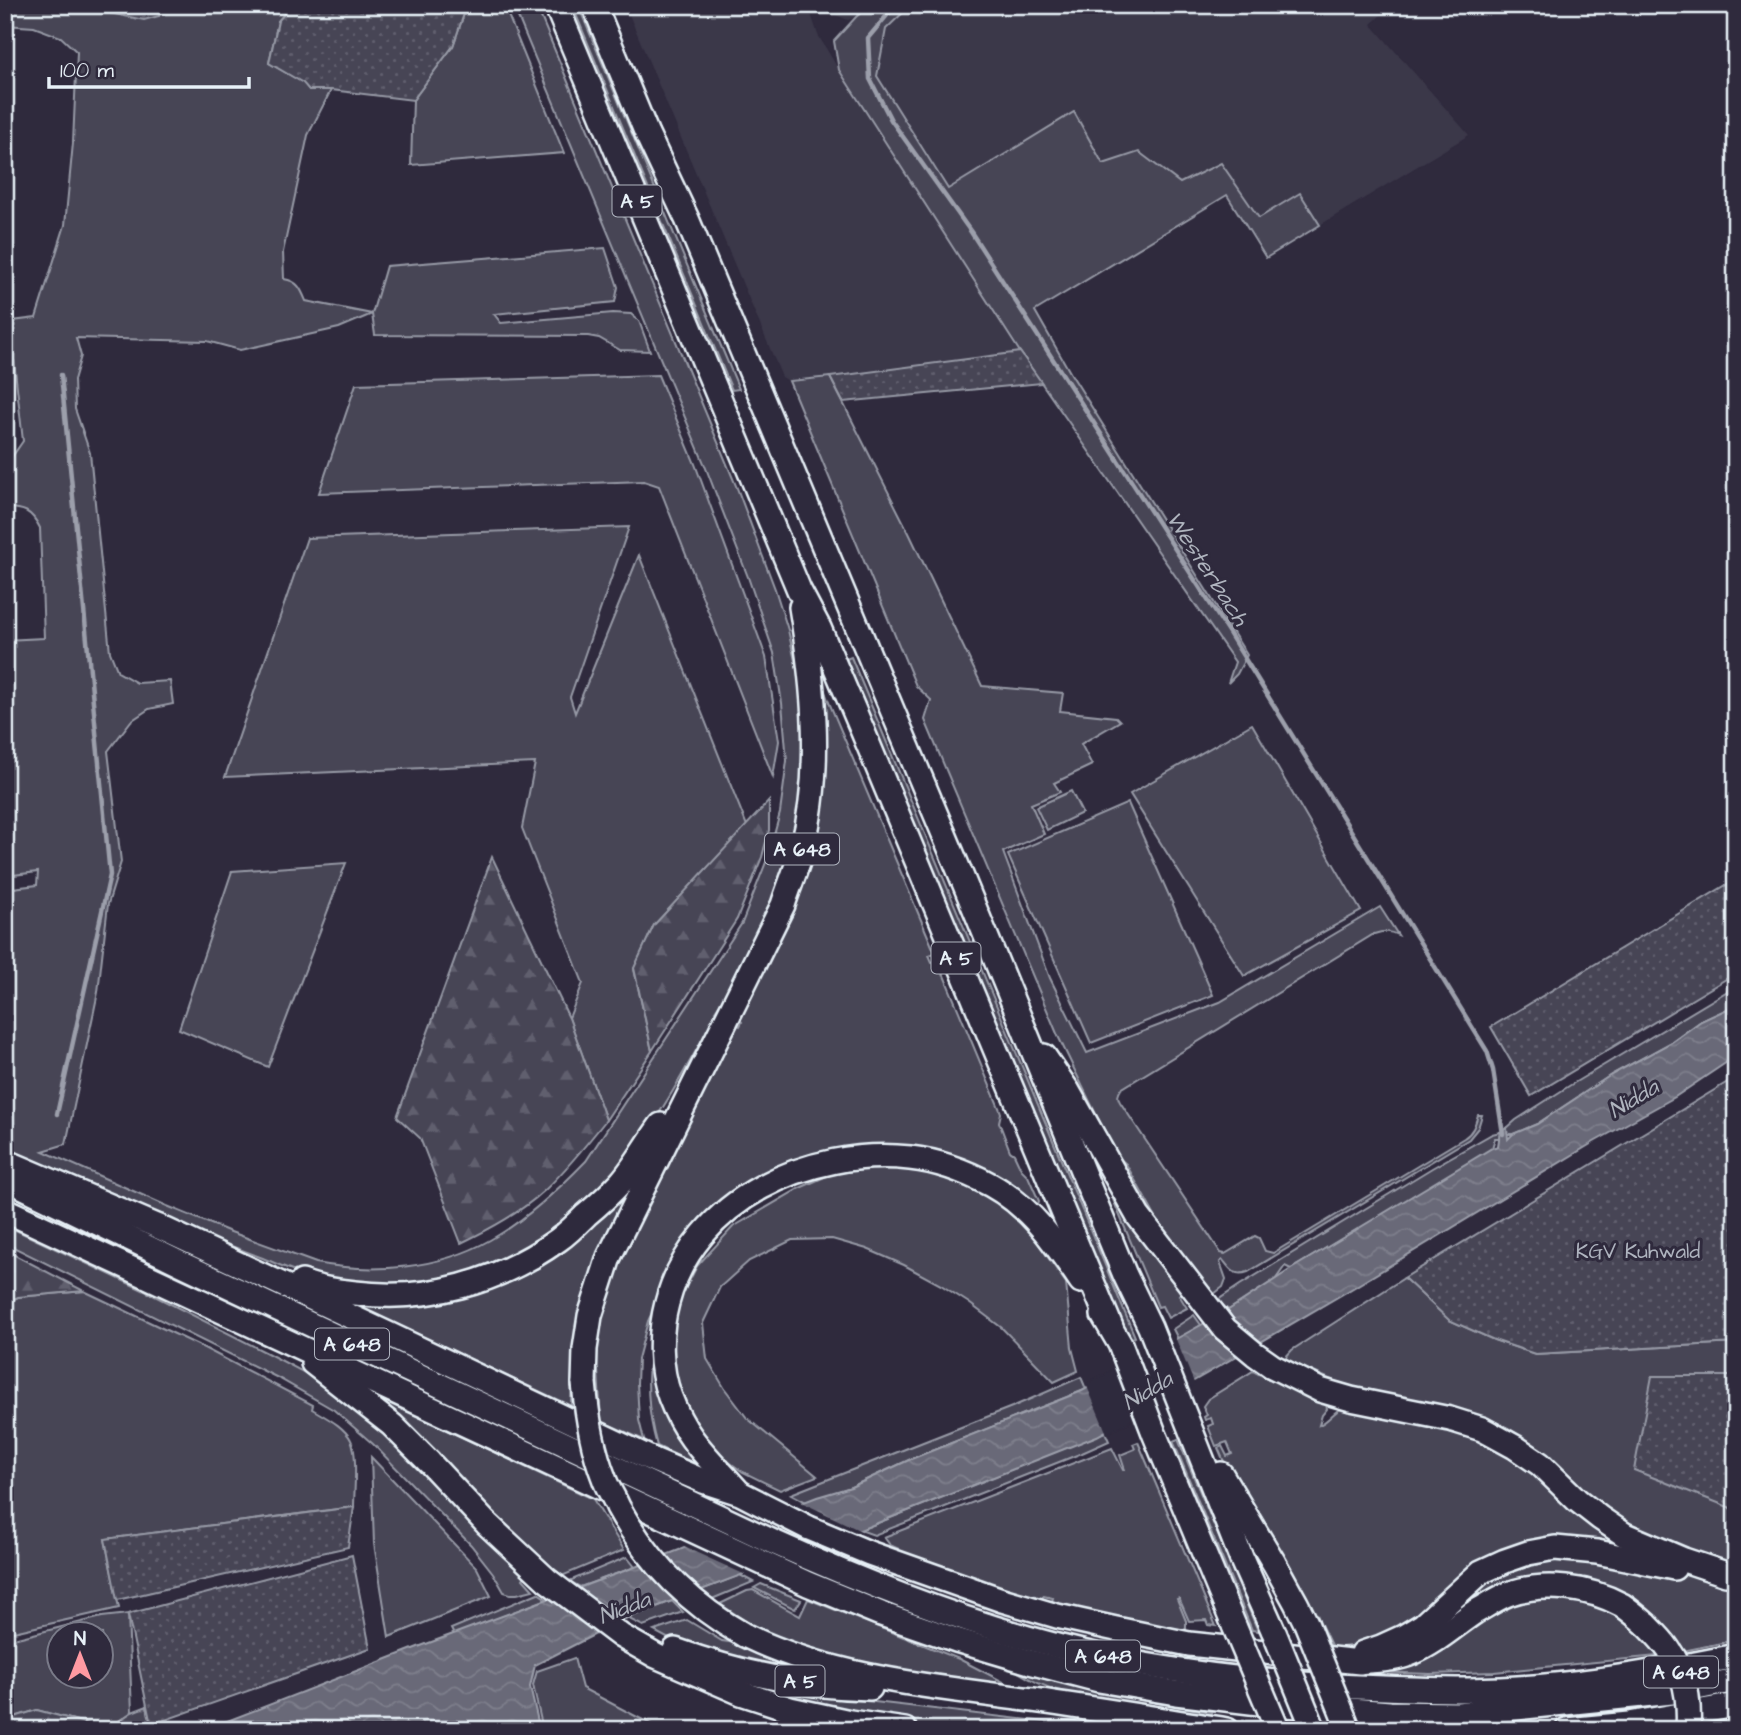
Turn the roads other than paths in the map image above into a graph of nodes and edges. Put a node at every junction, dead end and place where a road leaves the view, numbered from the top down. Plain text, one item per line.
1 (556, 5) edge
2 (594, 5) edge
3 (799, 590) junction
4 (1025, 1029) junction
5 (694, 1085) junction
6 (5, 1161) edge
7 (5, 1178) edge
8 (5, 1209) edge
9 (157, 1226) junction
10 (1115, 1336) junction
11 (282, 1339) junction
12 (1187, 1417) junction
13 (740, 1493) junction
14 (1731, 1575) edge
15 (662, 1652) junction
16 (1736, 1656) edge
17 (1315, 1658) junction
18 (1736, 1680) edge
19 (938, 1688) junction
20 (1609, 1700) junction
21 (1736, 1705) edge
22 (905, 1730) edge
23 (1227, 1730) edge
24 (1278, 1730) edge
25 (1314, 1730) edge
26 (1349, 1730) edge
27 (1450, 1730) edge
28 (1567, 1730) edge
29 (1688, 1730) edge

1 - 3 highway, A 5
2 - 4 highway, A 5
3 - 5 highway, A 648
3 - 10 highway, A 5
4 - 12 highway, A 5
4 - 14 highway
5 - 9 highway, A 648
5 - 19 highway, bridge
6 - 9 highway, A 648
7 - 16 highway, A 648
8 - 11 highway, A 648
9 - 13 highway, A 648
10 - 13 highway, A 5
10 - 24 highway, A 5, bridge
11 - 15 highway, A 5
11 - 20 highway, A 648
12 - 25 highway, A 5, bridge
12 - 26 highway, A 5, bridge
13 - 17 highway, A 648
14 - 17 highway
15 - 19 highway, A 5
15 - 22 highway, A 5
17 - 29 highway, A 648, bridge
18 - 20 highway, A 648
19 - 23 highway
20 - 27 highway, A 648
21 - 28 highway, A 648

